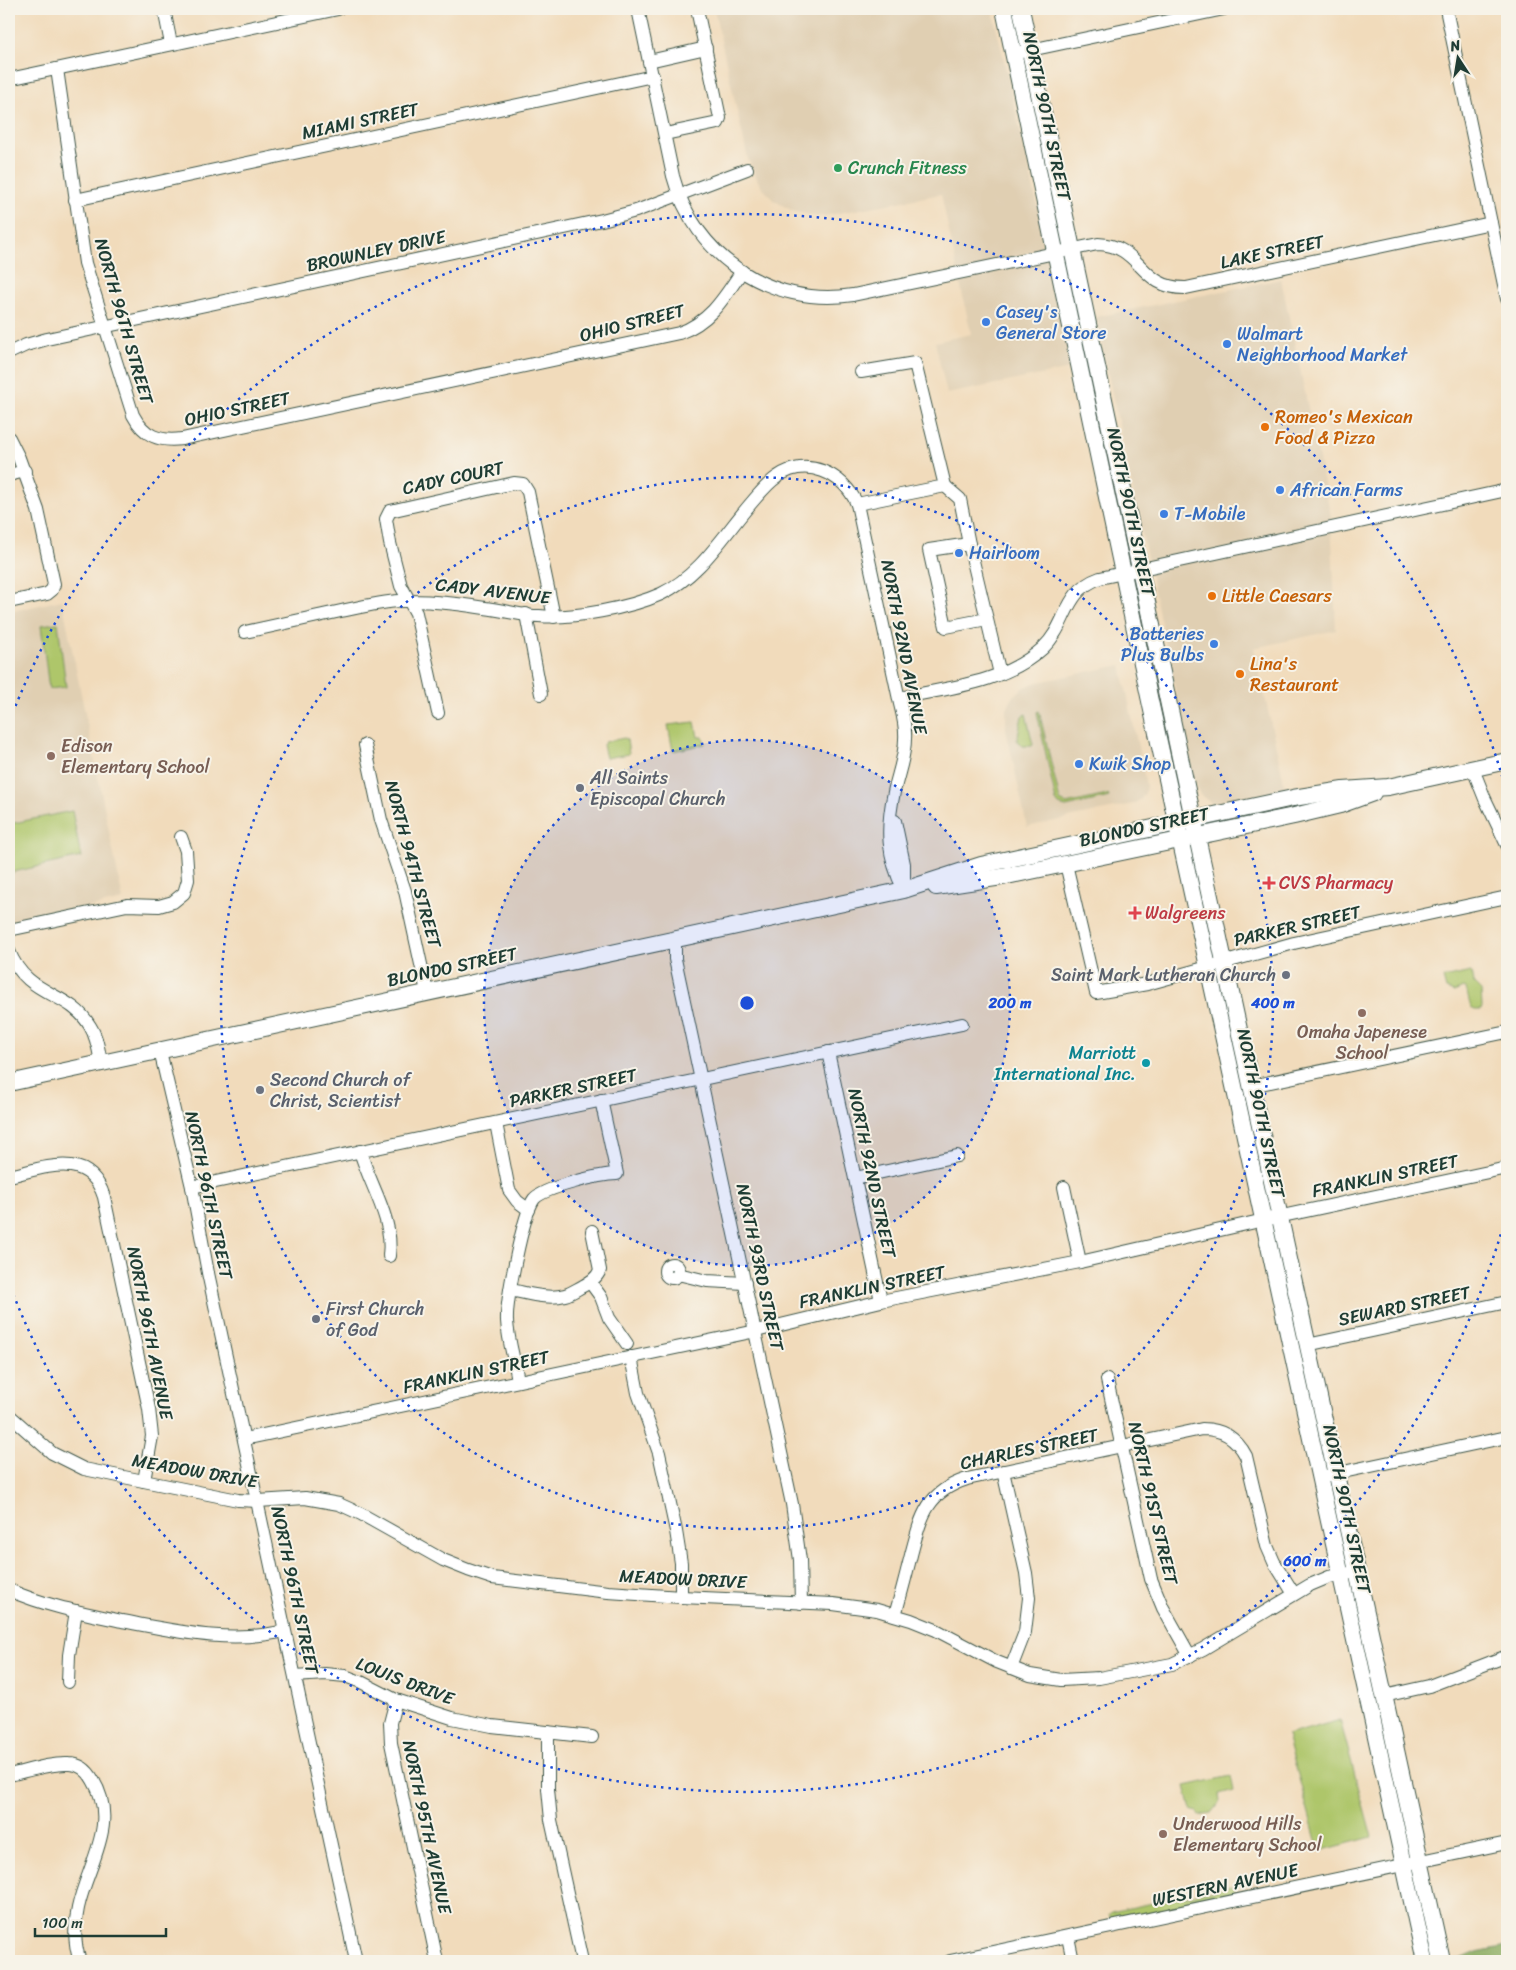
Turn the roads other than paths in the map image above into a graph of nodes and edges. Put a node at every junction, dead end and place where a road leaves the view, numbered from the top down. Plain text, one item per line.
1 (164, 9) edge
2 (338, 9) edge
3 (638, 9) edge
4 (697, 9) edge
5 (1004, 9) edge
6 (1021, 9) edge
7 (1224, 9) edge
8 (1446, 9) edge
9 (172, 44) junction
10 (706, 48) junction
11 (1030, 50) junction
12 (1014, 53) junction
13 (649, 61) junction
14 (57, 68) junction
15 (652, 76) junction
16 (9, 79) edge
17 (665, 134) junction
18 (747, 169) dead end
19 (679, 195) junction
20 (75, 200) junction
21 (1491, 222) junction
22 (1072, 248) junction
23 (1056, 252) junction
24 (742, 271) junction
25 (1507, 299) edge
26 (105, 326) junction
27 (9, 353) edge
28 (861, 372) dead end
29 (9, 438) edge
30 (173, 440) joint
31 (24, 472) junction
32 (9, 475) edge
33 (945, 486) junction
34 (1507, 490) edge
35 (856, 501) junction
36 (969, 544) junction
37 (1140, 569) junction
38 (1123, 572) junction
39 (409, 601) junction
40 (9, 602) edge
41 (526, 614) junction
42 (554, 617) junction
43 (987, 619) junction
44 (245, 632) dead end
45 (1000, 674) junction
46 (541, 694) dead end
47 (899, 698) junction
48 (438, 713) dead end
49 (365, 745) dead end
50 (1507, 762) edge
51 (1473, 769) junction
52 (1388, 787) junction
53 (1193, 820) junction
54 (1185, 834) junction
55 (181, 837) dead end
56 (1507, 846) edge
57 (1066, 864) junction
58 (904, 890) junction
59 (1507, 897) edge
60 (9, 930) edge
61 (675, 940) junction
62 (9, 951) edge
63 (1217, 964) junction
64 (427, 992) junction
65 (962, 1024) dead end
66 (1507, 1032) edge
67 (160, 1051) junction
68 (828, 1052) junction
69 (101, 1064) junction
70 (701, 1079) junction
71 (9, 1083) edge
72 (1251, 1086) junction
73 (602, 1100) junction
74 (496, 1122) junction
75 (360, 1152) junction
76 (957, 1156) dead end
77 (1507, 1168) edge
78 (9, 1176) edge
79 (855, 1178) junction
80 (192, 1186) junction
81 (1064, 1187) dead end
82 (529, 1210) junction
83 (1272, 1218) junction
84 (592, 1231) dead end
85 (389, 1256) dead end
86 (1080, 1262) junction
87 (678, 1274) dead end
88 (590, 1282) junction
89 (745, 1283) junction
90 (510, 1290) junction
91 (881, 1301) junction
92 (1507, 1302) edge
93 (756, 1331) junction
94 (627, 1344) dead end
95 (1308, 1345) junction
96 (631, 1357) junction
97 (1107, 1380) dead end
98 (518, 1381) junction
99 (9, 1414) edge
100 (1507, 1437) edge
101 (244, 1439) junction
102 (1121, 1446) junction
103 (1004, 1471) junction
104 (1336, 1474) junction
105 (1319, 1477) junction
106 (144, 1481) junction
107 (258, 1501) junction
108 (1349, 1573) junction
109 (9, 1590) edge
110 (1294, 1594) junction
111 (681, 1597) junction
112 (801, 1603) junction
113 (76, 1611) junction
114 (895, 1615) junction
115 (284, 1631) junction
116 (1190, 1656) junction
117 (1507, 1656) edge
118 (1011, 1668) junction
119 (295, 1676) junction
120 (68, 1682) dead end
121 (1384, 1696) junction
122 (396, 1700) junction
123 (548, 1732) junction
124 (592, 1737) dead end
125 (9, 1775) edge
126 (1507, 1843) edge
127 (1412, 1863) junction
128 (1068, 1937) junction
129 (80, 1961) edge
130 (356, 1961) edge
131 (437, 1961) edge
132 (582, 1961) edge
133 (950, 1961) edge
134 (1073, 1961) edge
135 (1425, 1961) edge
136 (1442, 1961) edge

1 - 9 street
2 - 9 street
3 - 13 street
4 - 10 street
5 - 12 main road, NORTH 90TH STREET
6 - 11 main road, NORTH 90TH STREET
7 - 11 street
8 - 21 street
9 - 14 street
10 - 13 street
10 - 17 street
11 - 12 street
11 - 22 main road, NORTH 90TH STREET
12 - 23 main road, NORTH 90TH STREET
13 - 15 street
14 - 16 street
14 - 20 street, NORTH 96TH STREET
15 - 17 street
15 - 20 street, MIAMI STREET
17 - 19 street
18 - 19 street, BROWNLEY DRIVE
19 - 24 street
19 - 26 street, BROWNLEY DRIVE
20 - 26 street, NORTH 96TH STREET
21 - 22 street, LAKE STREET
21 - 25 street
22 - 23 street
22 - 37 main road, NORTH 90TH STREET
23 - 24 street
23 - 38 main road, NORTH 90TH STREET
24 - 30 street, OHIO STREET
26 - 27 street, BROWNLEY DRIVE
26 - 30 street, NORTH 96TH STREET
28 - 33 street
29 - 31 street
31 - 32 street
31 - 40 street
33 - 35 street
33 - 36 street
34 - 37 street
35 - 42 street, CADY AVENUE
35 - 47 street, NORTH 92ND AVENUE
36 - 43 street
36 - 43 street
37 - 38 street
37 - 53 main road, NORTH 90TH STREET
38 - 45 street
38 - 54 main road, NORTH 90TH STREET
39 - 41 street, CADY AVENUE
39 - 42 street, CADY COURT
39 - 44 street, CADY AVENUE
39 - 48 street
41 - 42 street, CADY AVENUE
41 - 46 street
43 - 45 street
45 - 47 street
47 - 58 street, NORTH 92ND AVENUE
49 - 64 street, NORTH 94TH STREET
50 - 51 main road, BLONDO STREET
51 - 52 main road, BLONDO STREET
51 - 56 street
52 - 53 main road, BLONDO STREET
52 - 54 main road, BLONDO STREET
53 - 54 main road, NORTH 90TH STREET
54 - 57 main road, BLONDO STREET
54 - 58 main road, BLONDO STREET
54 - 63 main road, NORTH 90TH STREET
55 - 60 street
57 - 58 main road, BLONDO STREET
57 - 63 street, PARKER STREET
58 - 61 main road, BLONDO STREET
59 - 63 street, PARKER STREET
61 - 64 main road, BLONDO STREET
61 - 70 street, NORTH 93RD STREET
62 - 69 street
63 - 72 main road, NORTH 90TH STREET
63 - 83 main road, NORTH 90TH STREET
64 - 67 main road, BLONDO STREET
65 - 68 street, PARKER STREET
66 - 72 street
67 - 69 main road, BLONDO STREET
67 - 80 street, NORTH 96TH STREET
68 - 70 street, PARKER STREET
68 - 79 street, NORTH 92ND STREET
69 - 71 main road, BLONDO STREET
70 - 73 street, PARKER STREET
70 - 89 street, NORTH 93RD STREET
72 - 83 main road, NORTH 90TH STREET
73 - 74 street, PARKER STREET
73 - 82 street
74 - 75 street, PARKER STREET
74 - 82 street
75 - 80 street, PARKER STREET
75 - 85 street
76 - 79 street
77 - 83 street, FRANKLIN STREET
78 - 106 street, NORTH 96TH AVENUE
79 - 91 street, NORTH 92ND STREET
80 - 101 street, NORTH 96TH STREET
81 - 86 street
82 - 90 street
83 - 86 street, FRANKLIN STREET
83 - 95 main road, NORTH 90TH STREET
83 - 105 main road, NORTH 90TH STREET
84 - 88 street
86 - 91 street, FRANKLIN STREET
87 - 89 street
88 - 90 street
88 - 94 street
89 - 93 street, NORTH 93RD STREET
90 - 98 street
91 - 93 street, FRANKLIN STREET
92 - 95 street, SEWARD STREET
93 - 96 street, FRANKLIN STREET
93 - 112 street, NORTH 93RD STREET
95 - 104 main road, NORTH 90TH STREET
96 - 98 street, FRANKLIN STREET
96 - 111 street
97 - 102 street, NORTH 91ST STREET
98 - 101 street, FRANKLIN STREET
99 - 106 street, MEADOW DRIVE
100 - 104 street
101 - 107 street, NORTH 96TH STREET
102 - 103 street, CHARLES STREET
102 - 110 street, CHARLES STREET
102 - 116 street, NORTH 91ST STREET
103 - 114 street, CHARLES STREET
103 - 118 street
104 - 105 street
104 - 108 main road, NORTH 90TH STREET
105 - 108 main road, NORTH 90TH STREET
106 - 107 street, MEADOW DRIVE
107 - 111 street, MEADOW DRIVE
107 - 115 street, NORTH 96TH STREET
108 - 110 street, MEADOW DRIVE
108 - 121 main road, NORTH 90TH STREET
108 - 127 main road, NORTH 90TH STREET
109 - 113 street
110 - 116 street, MEADOW DRIVE
111 - 112 street, MEADOW DRIVE
112 - 114 street, MEADOW DRIVE
113 - 115 street
113 - 120 street
114 - 118 street, MEADOW DRIVE
115 - 119 street, NORTH 96TH STREET
116 - 118 street, MEADOW DRIVE
117 - 121 street
119 - 122 street, LOUIS DRIVE
119 - 130 street, NORTH 96TH STREET
121 - 127 main road, NORTH 90TH STREET
122 - 123 street, LOUIS DRIVE
122 - 131 street, NORTH 95TH AVENUE
123 - 124 street, LOUIS DRIVE
123 - 132 street
125 - 129 street
126 - 127 street, WESTERN AVENUE
127 - 128 street, WESTERN AVENUE
127 - 135 main road, NORTH 90TH STREET
127 - 136 main road, NORTH 90TH STREET
128 - 133 street, WESTERN AVENUE
128 - 134 street

